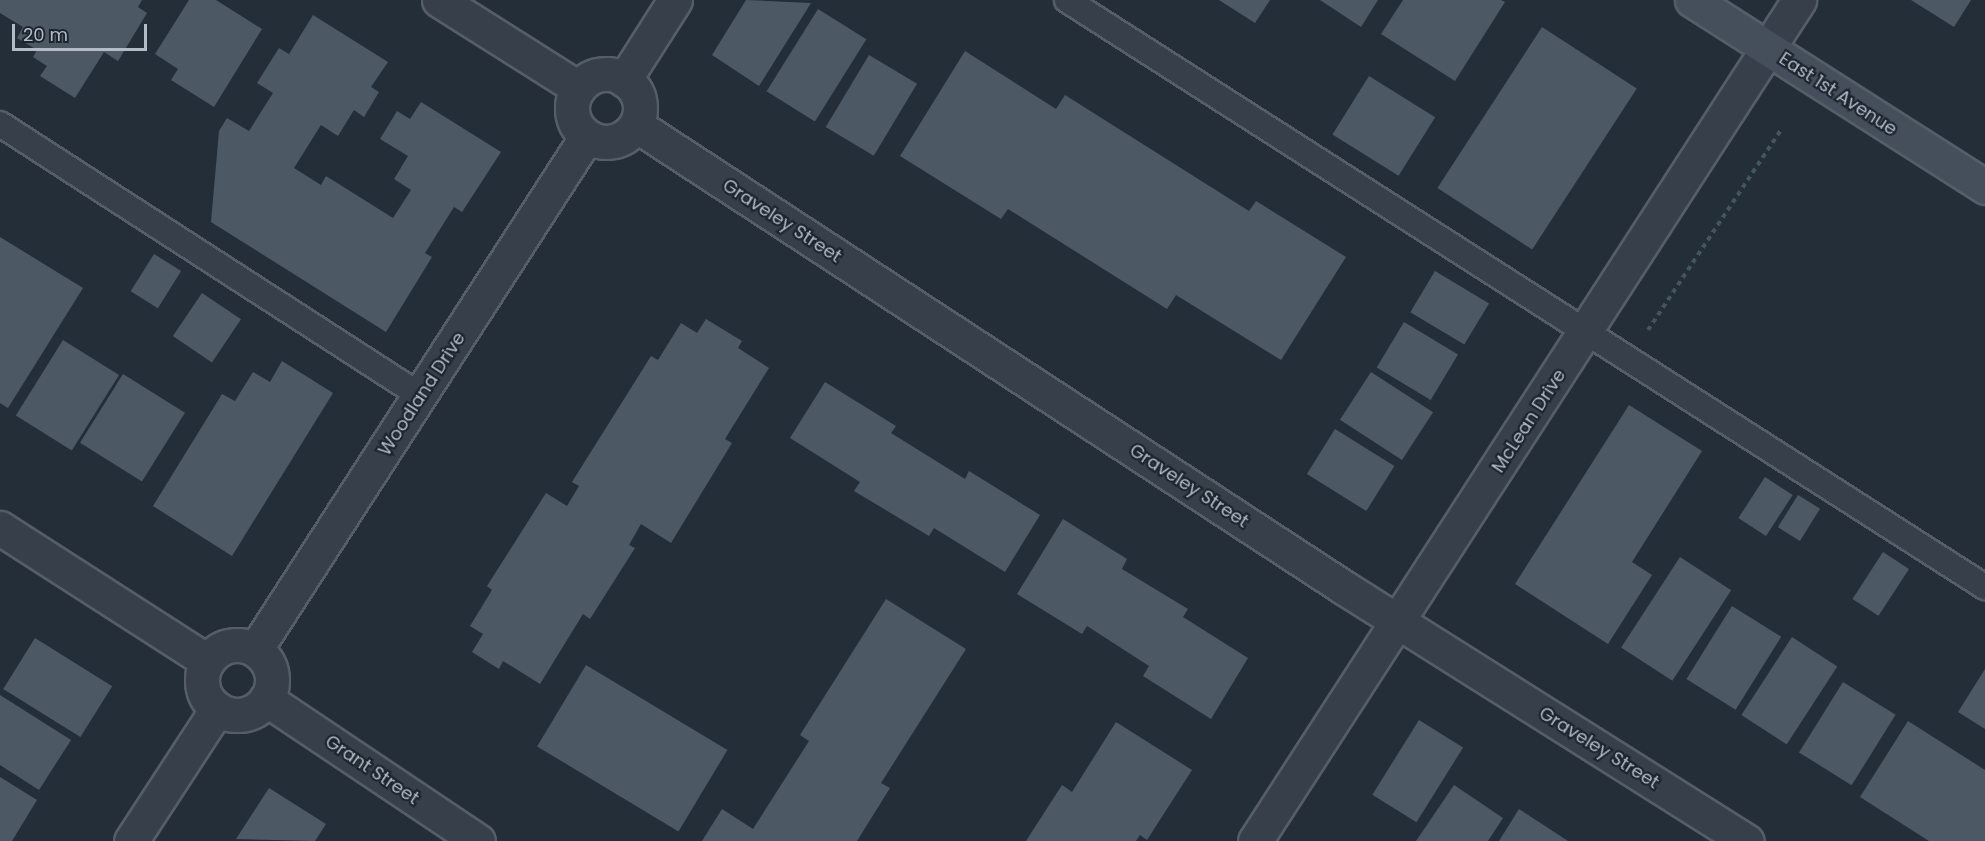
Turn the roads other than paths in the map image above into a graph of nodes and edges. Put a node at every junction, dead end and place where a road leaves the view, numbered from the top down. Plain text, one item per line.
1 (439, 0) edge
2 (675, 0) edge
3 (1067, 0) edge
4 (1692, 0) edge
5 (1799, 0) edge
6 (1768, 49) junction
7 (624, 80) junction
8 (578, 88) junction
9 (0, 124) edge
10 (636, 125) junction
11 (587, 136) junction
12 (1985, 187) edge
13 (1588, 331) junction
14 (421, 396) junction
15 (0, 528) edge
16 (1985, 587) edge
17 (1398, 622) junction
18 (255, 650) junction
19 (207, 661) junction
20 (266, 699) junction
21 (217, 709) junction
22 (131, 841) edge
23 (478, 841) edge
24 (1255, 841) edge
25 (1747, 841) edge

1 - 8 street
2 - 7 street
3 - 13 lane
4 - 6 main road, East 1st Avenue
5 - 6 street, McLean Drive
6 - 12 main road, East 1st Avenue
6 - 13 street, McLean Drive
7 - 8 street
7 - 10 street
8 - 11 street
9 - 14 lane
10 - 11 street
10 - 17 street, Graveley Street
11 - 14 street, Woodland Drive
13 - 16 lane
13 - 17 street, McLean Drive
14 - 18 street, Woodland Drive
15 - 19 street
17 - 24 street, McLean Drive
17 - 25 street, Graveley Street
18 - 19 street
18 - 20 street
19 - 21 street
20 - 21 street
20 - 23 street, Grant Street
21 - 22 street

